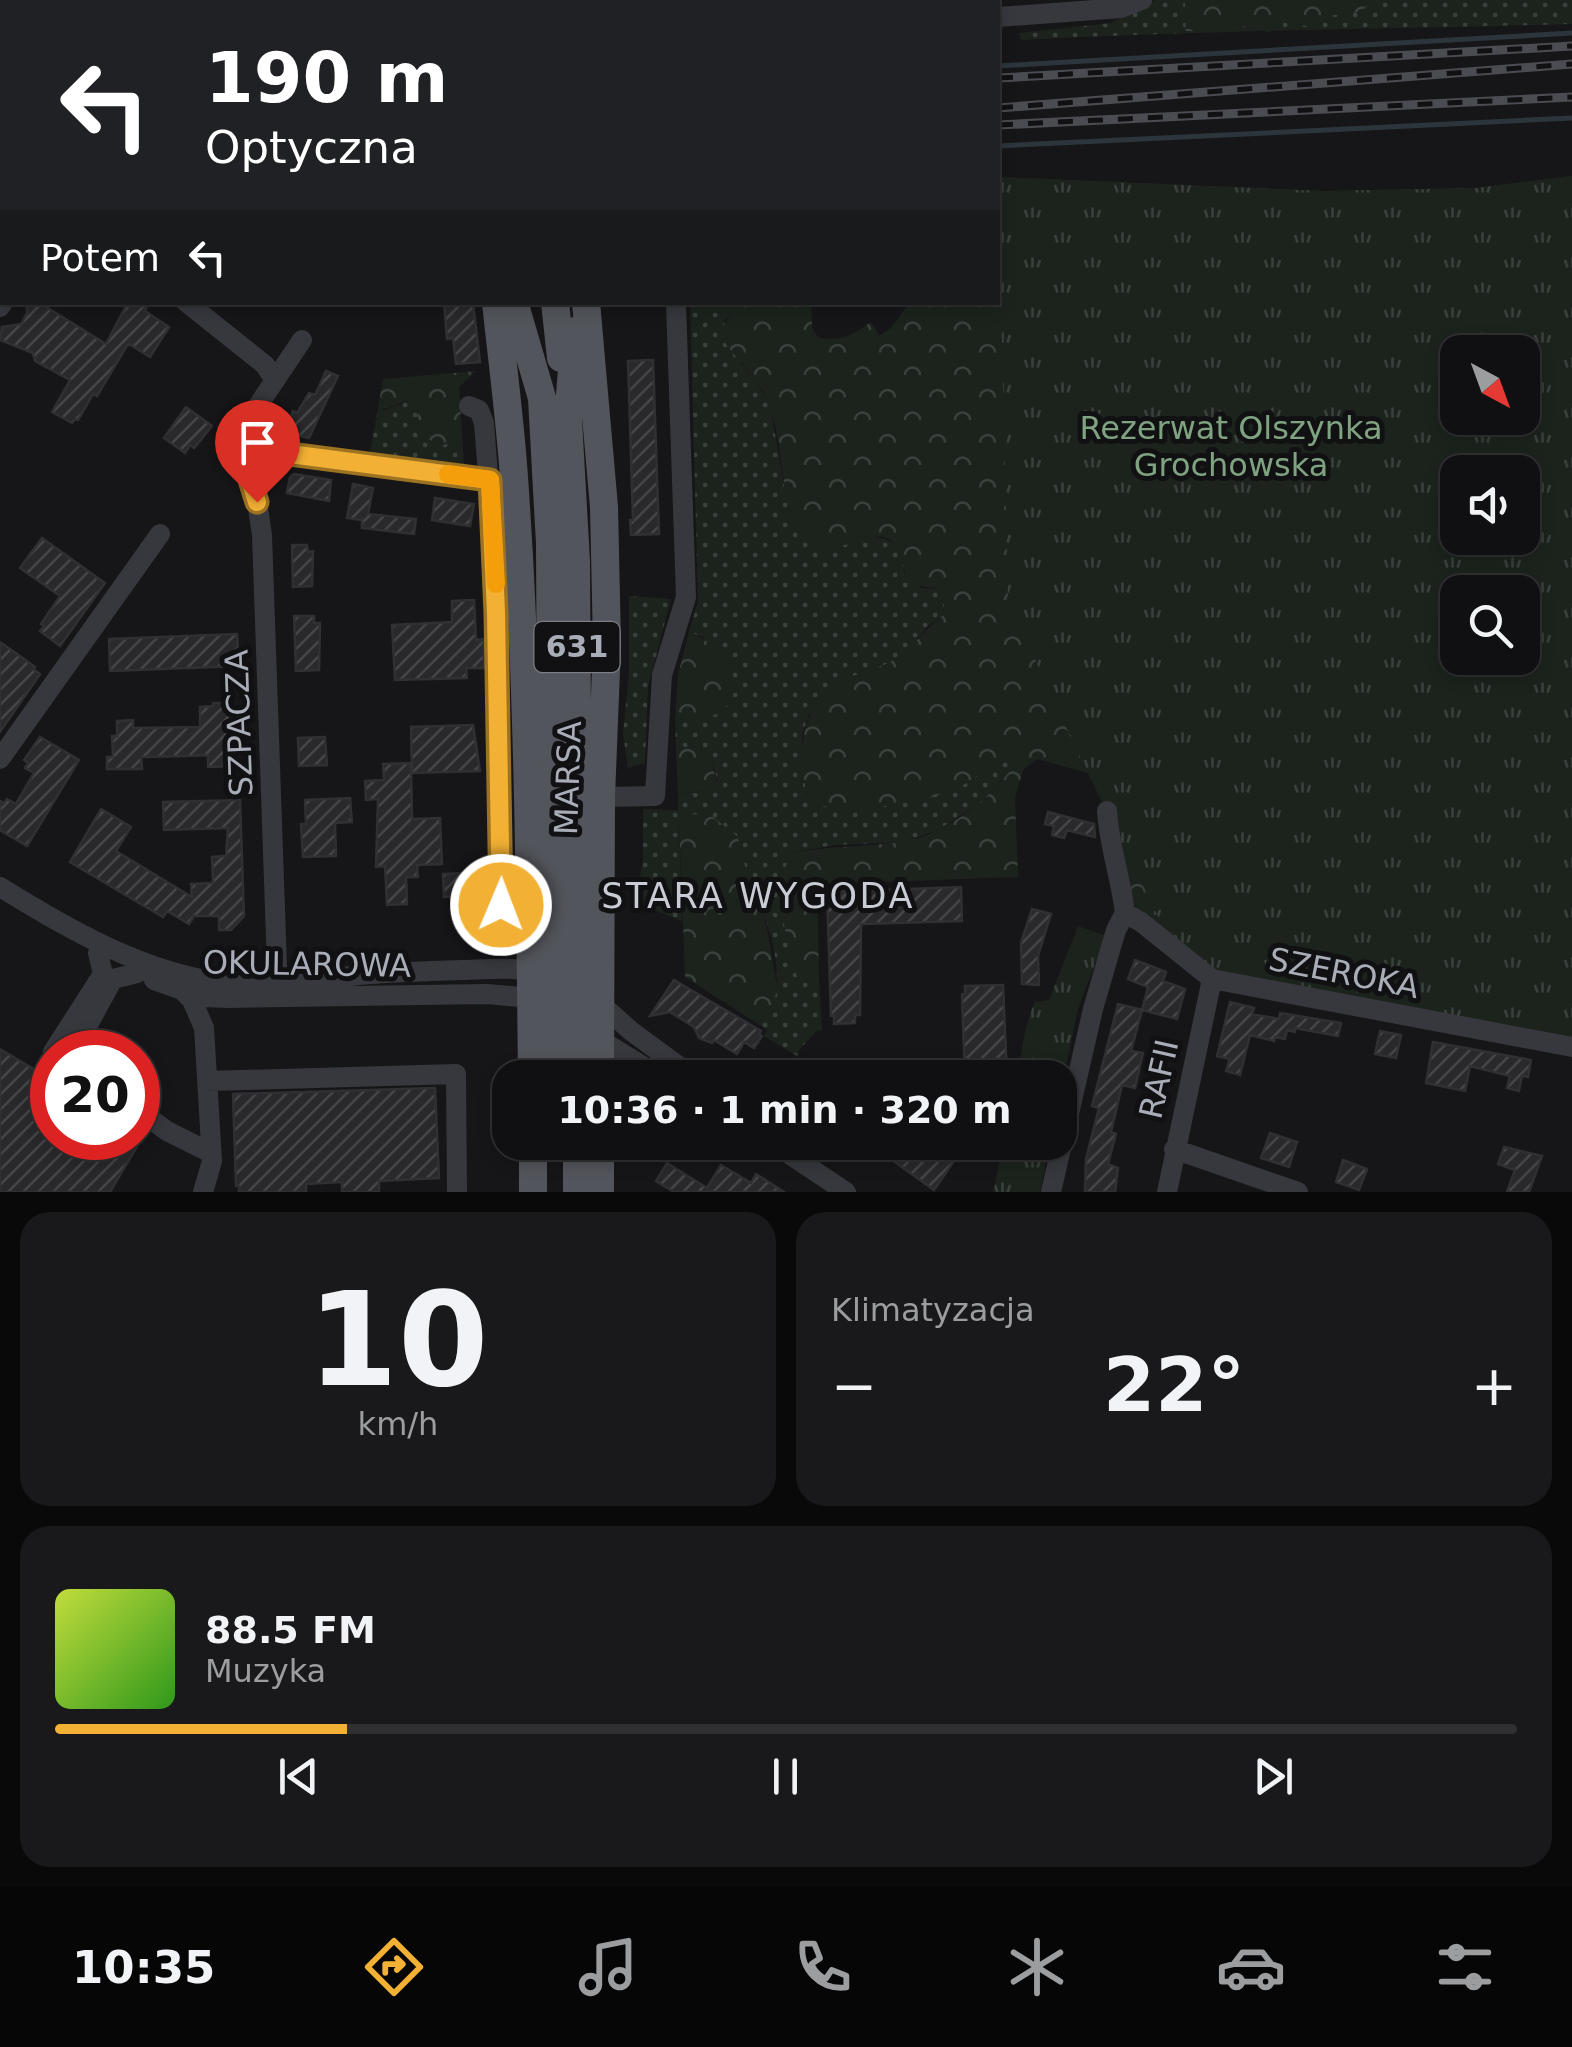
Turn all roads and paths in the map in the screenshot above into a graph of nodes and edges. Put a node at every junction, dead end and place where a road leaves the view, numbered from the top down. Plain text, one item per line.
1 (1142, 0) edge
2 (1000, 17) edge
3 (190, 305) edge
4 (496, 305) edge
5 (515, 305) edge
6 (528, 305) edge
7 (555, 305) edge
8 (575, 305) edge
9 (586, 305) edge
10 (676, 305) edge
11 (302, 340) dead end
12 (274, 379) junction
13 (542, 398) junction
14 (469, 406) dead end
15 (568, 420) junction
16 (244, 448) junction
17 (490, 480) junction
18 (160, 534) dead end
19 (564, 734) junction
20 (0, 760) edge
21 (600, 797) junction
22 (1107, 811) dead end
23 (0, 888) edge
24 (43, 913) junction
25 (1125, 913) junction
26 (498, 931) dead end
27 (531, 931) junction
28 (98, 953) junction
29 (486, 969) junction
30 (138, 972) junction
31 (1212, 979) junction
32 (531, 984) junction
33 (182, 990) junction
34 (278, 991) junction
35 (229, 998) junction
36 (601, 1003) junction
37 (204, 1028) junction
38 (68, 1030) edge
39 (86, 1030) edge
40 (600, 1039) junction
41 (1572, 1047) edge
42 (532, 1060) edge
43 (553, 1060) edge
44 (577, 1060) edge
45 (600, 1060) edge
46 (634, 1060) edge
47 (670, 1060) edge
48 (207, 1081) junction
49 (1174, 1149) junction
50 (533, 1160) edge
51 (552, 1160) edge
52 (578, 1160) edge
53 (600, 1160) edge
54 (798, 1160) edge
55 (202, 1192) edge
56 (458, 1192) edge
57 (533, 1192) edge
58 (552, 1192) edge
59 (577, 1192) edge
60 (600, 1192) edge
61 (846, 1192) edge
62 (1052, 1192) edge
63 (1167, 1192) edge
64 (1298, 1192) edge

1 - 2 street
3 - 12 street
4 - 27 main road, MARSA
5 - 13 main road
6 - 13 main road, 631
7 - 15 main road, 631
8 - 15 main road
9 - 21 main road, MARSA
10 - 21 street
11 - 12 street
12 - 16 street
13 - 19 main road, 631
14 - 17 street
15 - 19 main road, 631
16 - 17 street
16 - 34 street, SZPACZA
17 - 26 street
18 - 20 street
19 - 43 main road, 631, bridge
19 - 44 main road, 631, bridge
21 - 36 main road, MARSA
22 - 25 street
23 - 24 street, OKULAROWA
24 - 28 street, OKULAROWA
24 - 34 street, OKULAROWA
25 - 31 street, SZEROKA
25 - 62 street
27 - 29 street
27 - 32 main road, MARSA
28 - 30 street, OKULAROWA
28 - 38 street
29 - 32 street, OKULAROWA
29 - 34 street, OKULAROWA
30 - 33 street, OKULAROWA
30 - 39 street
31 - 41 street, SZEROKA
31 - 49 street, RAFII
32 - 34 street, OKULAROWA
32 - 36 street
32 - 40 street
32 - 42 main road, MARSA
33 - 35 street, OKULAROWA
33 - 37 street
34 - 35 street, OKULAROWA
35 - 37 street
36 - 40 main road, MARSA
36 - 47 street
37 - 48 street
40 - 45 main road, MARSA
40 - 46 street
48 - 55 street
48 - 56 street
49 - 63 street, RAFII
49 - 64 street
50 - 57 main road
51 - 58 main road
52 - 59 main road
53 - 60 main road
54 - 61 street

